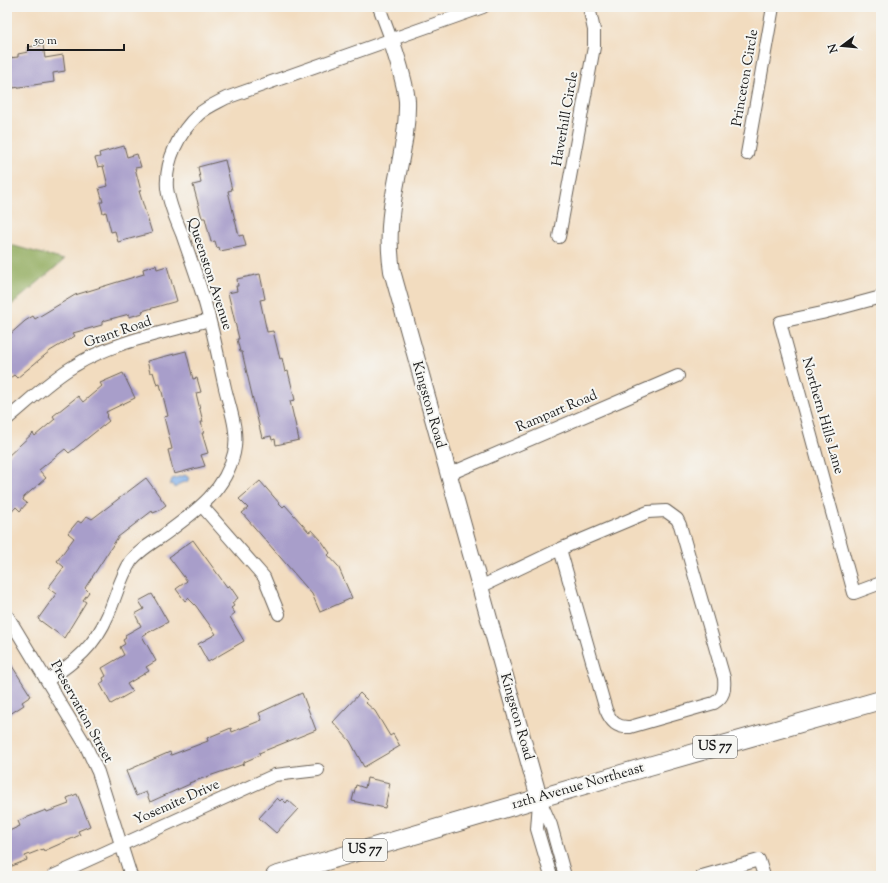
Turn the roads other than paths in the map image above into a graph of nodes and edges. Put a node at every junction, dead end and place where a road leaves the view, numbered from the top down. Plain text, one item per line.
1 (379, 7) edge
2 (483, 7) edge
3 (589, 7) edge
4 (773, 7) edge
5 (390, 39) junction
6 (748, 154) dead end
7 (559, 237) dead end
8 (881, 297) edge
9 (209, 320) junction
10 (678, 376) dead end
11 (7, 419) edge
12 (447, 474) junction
13 (202, 506) junction
14 (560, 549) junction
15 (881, 583) edge
16 (480, 587) junction
17 (279, 614) dead end
18 (8, 620) edge
19 (48, 680) junction
20 (881, 700) edge
21 (318, 770) dead end
22 (539, 798) junction
23 (122, 844) junction
24 (53, 876) edge
25 (131, 876) edge
26 (275, 876) edge
27 (551, 876) edge
28 (565, 876) edge
29 (702, 876) edge
30 (764, 876) edge

1 - 5 street, Kingston Road
2 - 5 street, Queenston Avenue
3 - 7 street, Haverhill Circle
4 - 6 street, Princeton Circle
5 - 9 street, Queenston Avenue
5 - 12 street, Kingston Road
8 - 15 street, Northern Hills Lane
9 - 11 street, Grant Road
9 - 13 street, Queenston Avenue
10 - 12 street, Rampart Road
12 - 16 street, Kingston Road
13 - 17 street
13 - 19 street, Queenston Avenue
14 - 14 street
14 - 16 street
16 - 22 street, Kingston Road
18 - 19 street, Preservation Street
19 - 23 street, Preservation Street
20 - 22 main road, 12th Avenue Northeast / US 77
21 - 23 street, Yosemite Drive
22 - 26 main road, 12th Avenue Northeast / US 77
22 - 27 street
22 - 28 street
23 - 24 street, Yosemite Drive
23 - 25 street, Preservation Street
29 - 30 street

